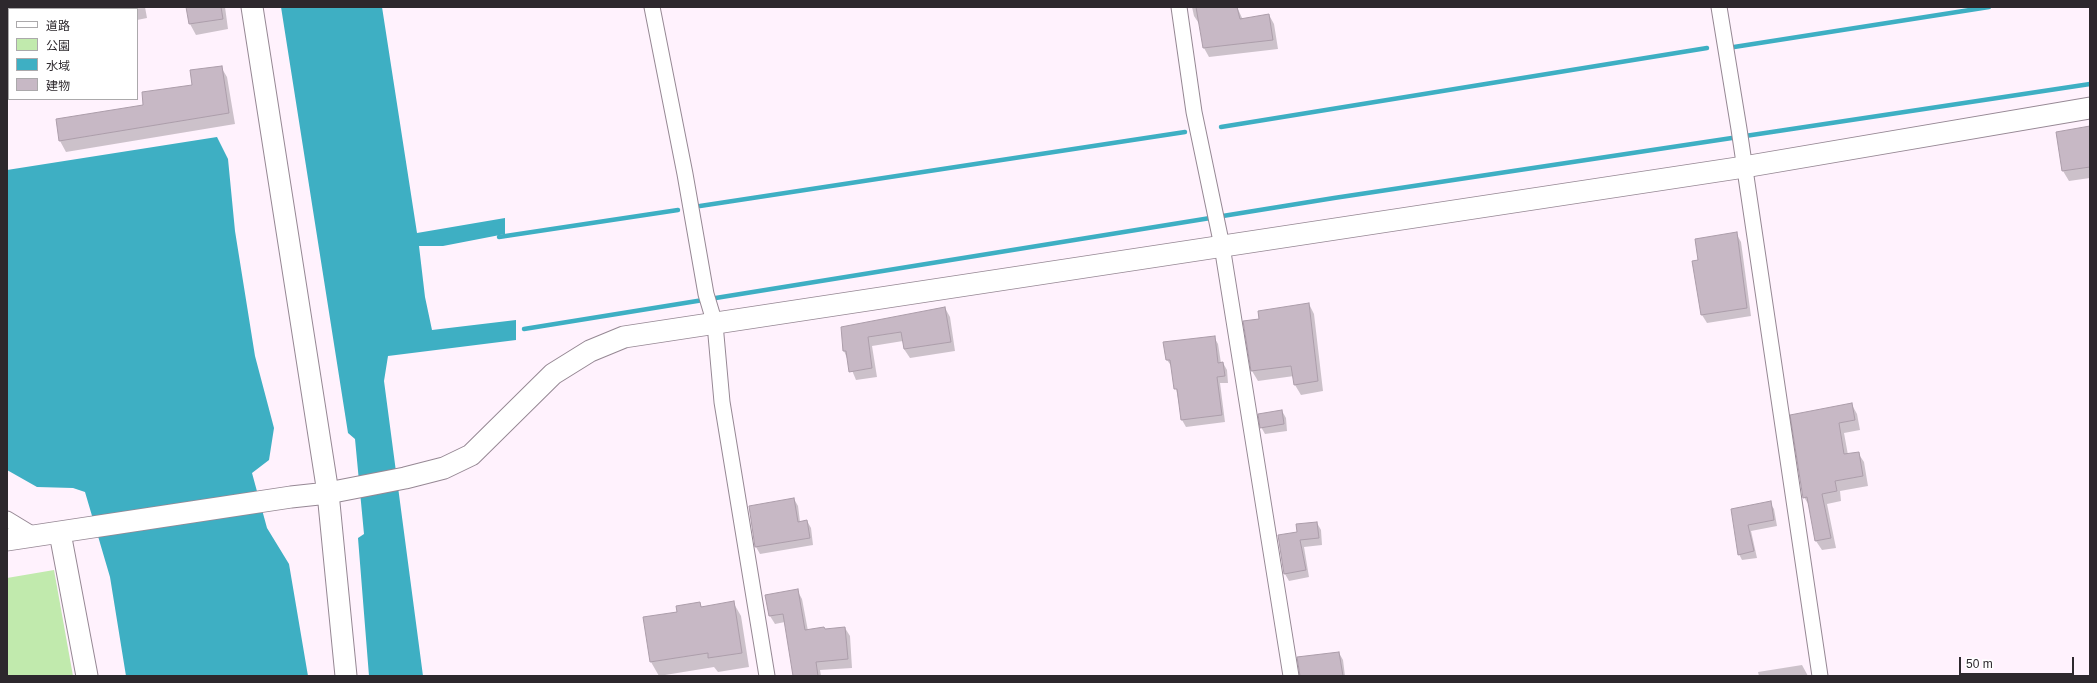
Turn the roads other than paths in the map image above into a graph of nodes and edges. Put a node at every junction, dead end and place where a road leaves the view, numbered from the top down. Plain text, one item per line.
1 (252, 7) edge
2 (652, 7) edge
3 (1179, 7) edge
4 (1719, 7) edge
5 (2090, 108) edge
6 (1744, 162) junction
7 (1222, 246) junction
8 (716, 324) junction
9 (328, 492) junction
10 (7, 520) edge
11 (60, 533) junction
12 (35, 536) junction
13 (7, 540) edge
14 (86, 676) edge
15 (346, 676) edge
16 (767, 676) edge
17 (1291, 676) edge
18 (1820, 676) edge

1 - 9 street
2 - 8 street
3 - 7 street
4 - 6 street
5 - 6 street
6 - 7 street
6 - 18 street
7 - 8 street
7 - 17 street
8 - 9 street
8 - 16 street
9 - 11 street
9 - 15 street
10 - 12 street
11 - 12 street
11 - 14 street
12 - 13 street

